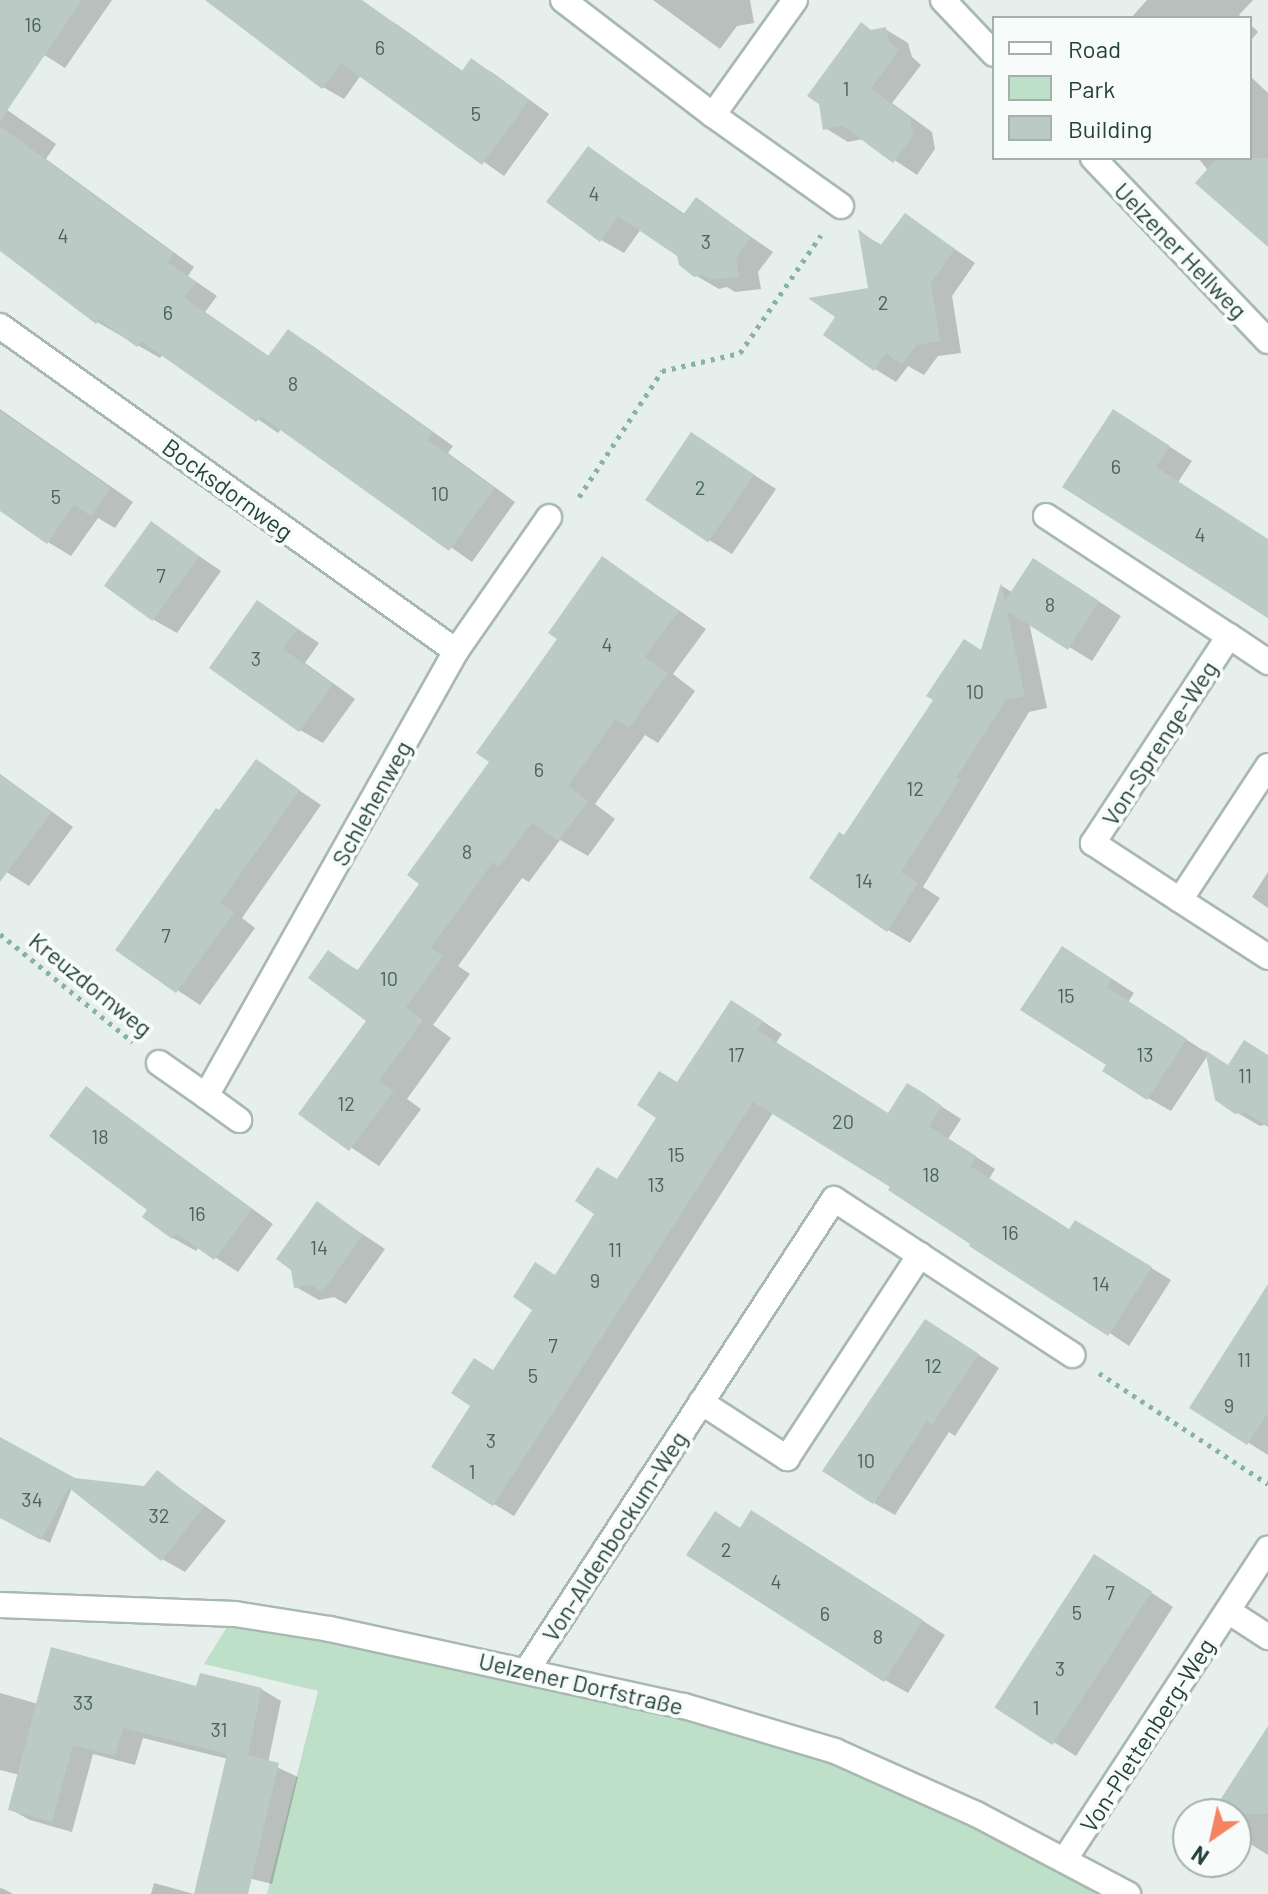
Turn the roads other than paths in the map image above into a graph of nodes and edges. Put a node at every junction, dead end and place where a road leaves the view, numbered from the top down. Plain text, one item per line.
1 (563, 0) edge
2 (795, 0) edge
3 (943, 0) edge
4 (992, 52) edge
5 (713, 115) junction
6 (1095, 160) edge
7 (841, 206) road end
8 (0, 326) edge
9 (1263, 326) edge
10 (1046, 516) dead end
11 (549, 517) road end
12 (1229, 636) junction
13 (456, 651) junction
14 (1268, 662) edge
15 (1268, 766) edge
16 (1180, 900) junction
17 (1268, 957) edge
18 (159, 1063) road end
19 (206, 1096) junction
20 (239, 1120) dead end
21 (920, 1255) junction
22 (1072, 1355) road end
23 (701, 1402) junction
24 (1268, 1549) edge
25 (0, 1605) edge
26 (1228, 1611) junction
27 (1268, 1637) edge
28 (527, 1670) junction
29 (1065, 1859) junction
30 (1128, 1894) edge

1 - 5 street
2 - 5 street
3 - 4 street
5 - 7 street
6 - 9 street, Uelzener Hellweg
8 - 13 street, Bocksdornweg
10 - 12 street, Von-Sprenge-Weg
11 - 13 street, Schlehenweg
12 - 14 street, Von-Sprenge-Weg
12 - 16 street, Von-Sprenge-Weg
13 - 19 street, Schlehenweg
15 - 16 street
16 - 17 street, Von-Sprenge-Weg
18 - 19 street
19 - 20 street
21 - 22 street, Von-Aldenbockum-Weg
21 - 23 street, Von-Aldenbockum-Weg
21 - 23 street
23 - 28 street, Von-Aldenbockum-Weg
24 - 26 street, Von-Plettenberg-Weg
25 - 28 street, Uelzener Dorfstraße
26 - 27 street, Von-Plettenberg-Weg
26 - 29 street, Von-Plettenberg-Weg
28 - 29 street, Uelzener Dorfstraße
29 - 30 street, Uelzener Dorfstraße

